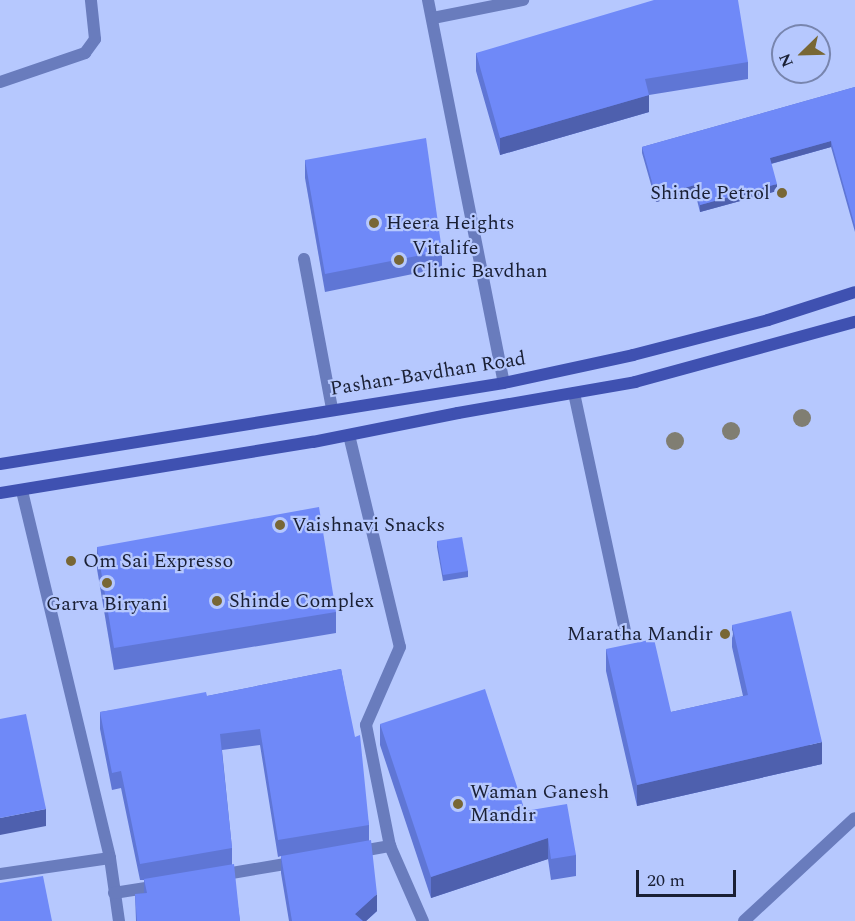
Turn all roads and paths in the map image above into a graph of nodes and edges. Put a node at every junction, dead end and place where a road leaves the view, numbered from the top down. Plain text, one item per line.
1 (91, 0) edge
2 (428, 0) edge
3 (523, 0) edge
4 (433, 18) junction
5 (0, 82) edge
6 (304, 259) dead end
7 (855, 292) edge
8 (855, 322) edge
9 (504, 383) junction
10 (574, 393) junction
11 (332, 409) junction
12 (349, 435) junction
13 (0, 464) edge
14 (22, 491) junction
15 (0, 493) edge
16 (626, 635) dead end
17 (855, 818) edge
18 (390, 846) junction
19 (344, 854) edge
20 (110, 858) junction
21 (310, 860) edge
22 (0, 874) edge
23 (206, 878) edge
24 (172, 884) edge
25 (114, 893) junction
26 (119, 921) edge
27 (423, 921) edge
28 (744, 921) edge

1 - 5 street
2 - 4 street
3 - 4 street
4 - 9 street
6 - 11 street
7 - 9 main road, Pashan-Bavdhan Road
8 - 10 main road
9 - 11 main road, Pashan-Bavdhan Road
10 - 12 main road
10 - 16 street
11 - 13 main road, Pashan-Bavdhan Road
12 - 14 main road
12 - 18 street
14 - 15 main road
14 - 20 street
17 - 28 street
18 - 19 street
18 - 27 street
20 - 22 street
20 - 25 street
21 - 23 street
24 - 25 street
25 - 26 street

